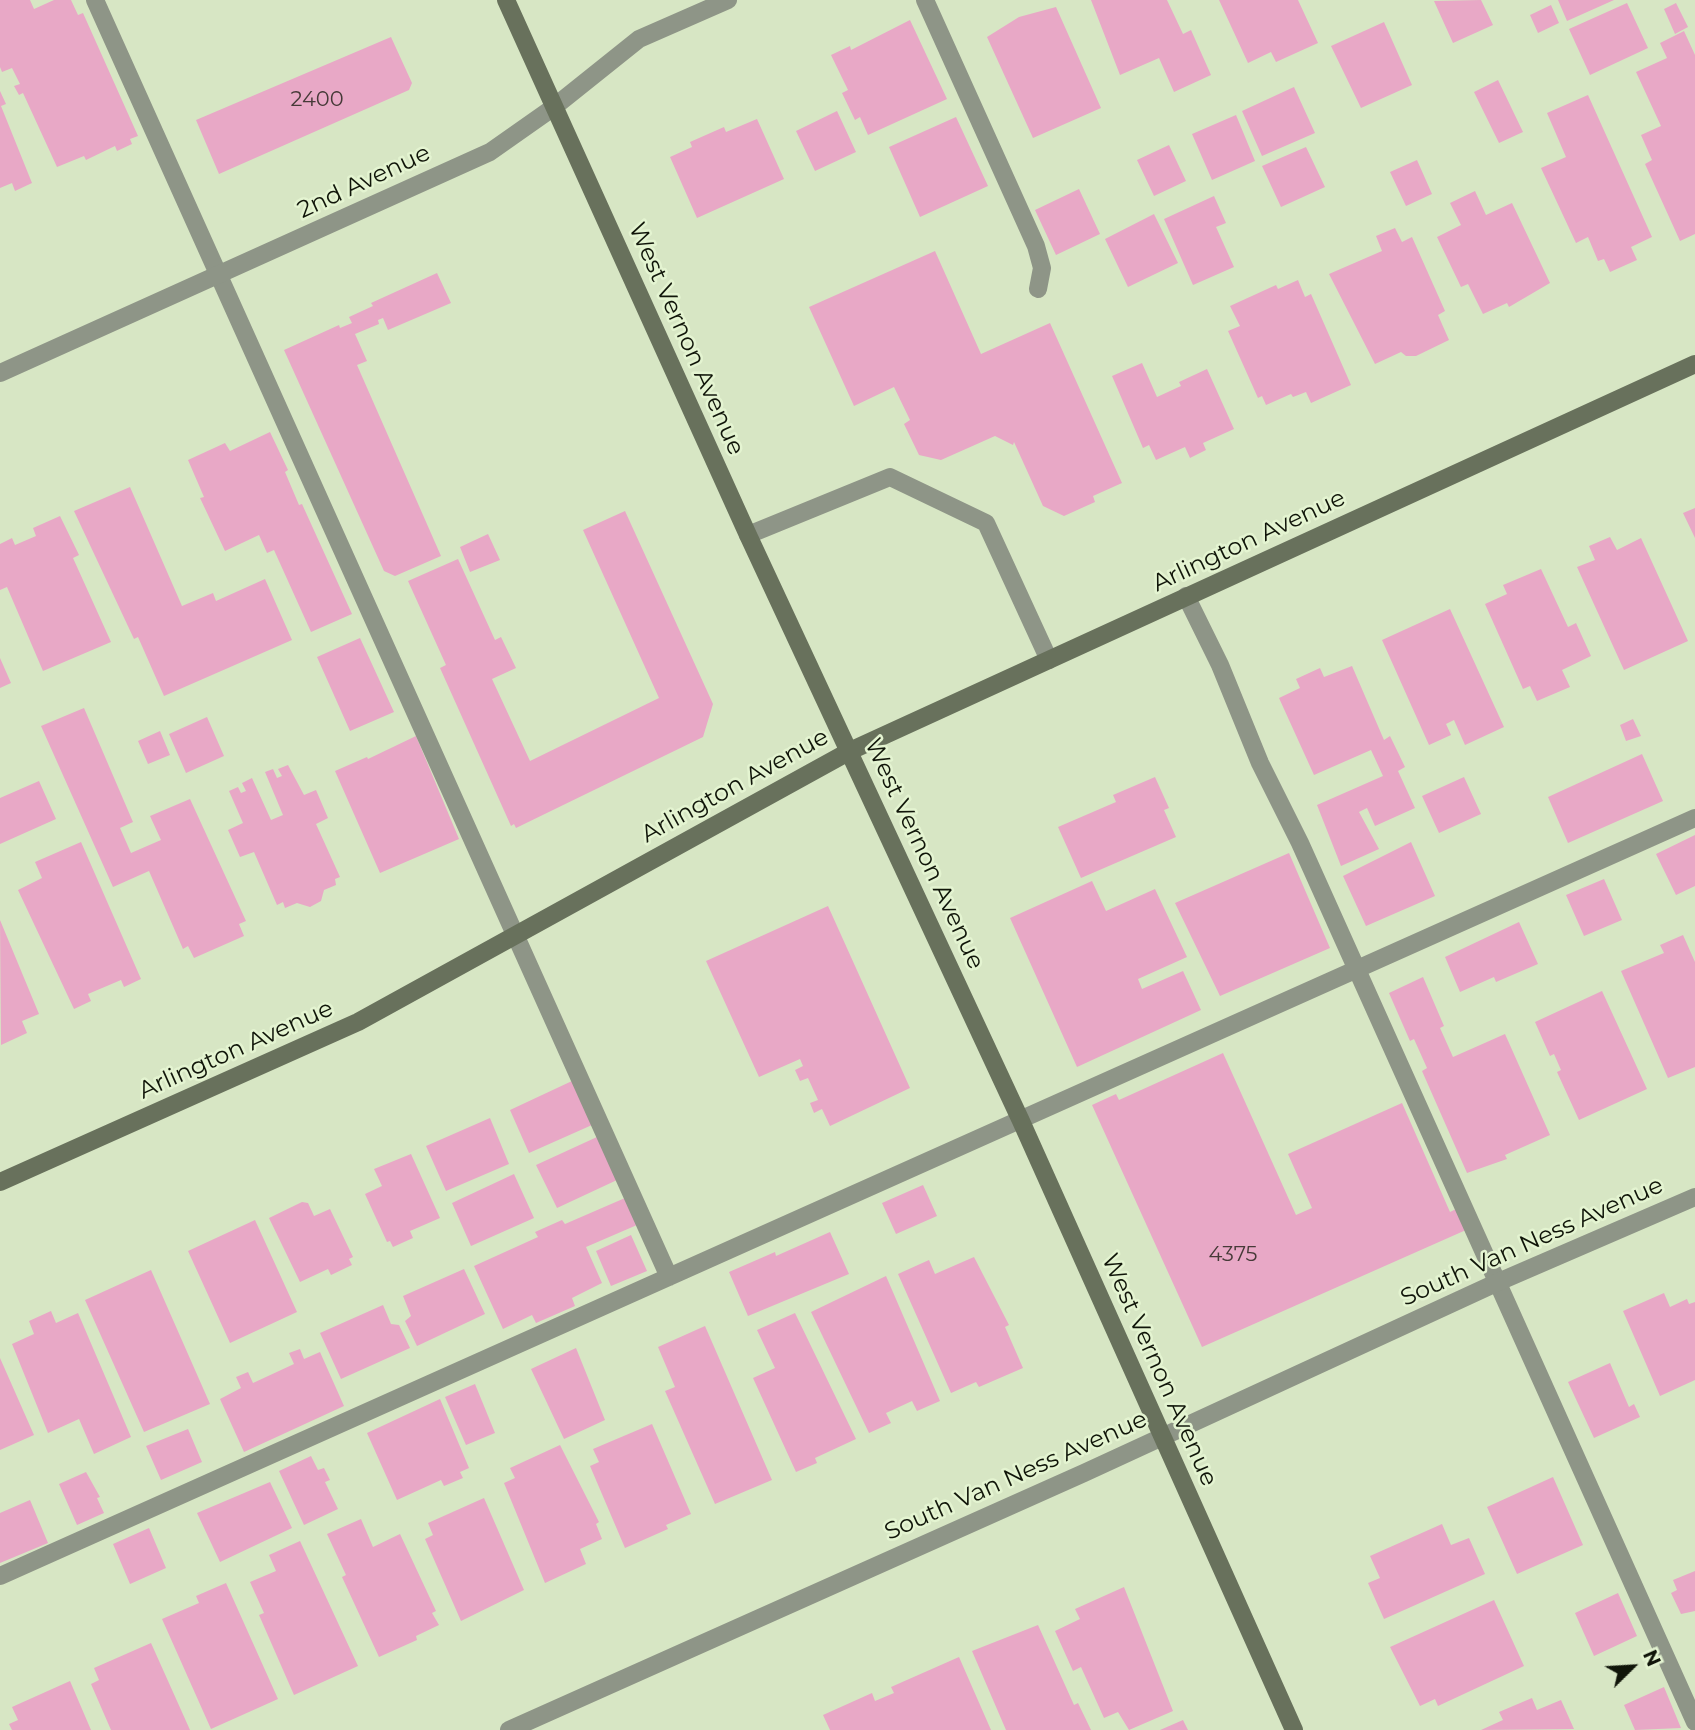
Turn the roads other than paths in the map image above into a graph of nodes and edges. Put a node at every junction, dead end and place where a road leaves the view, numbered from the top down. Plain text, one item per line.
1 (95, 0) edge
2 (506, 0) edge
3 (727, 0) edge
4 (925, 0) edge
5 (554, 107) junction
6 (219, 276) junction
7 (1038, 289) dead end
8 (1695, 364) edge
9 (0, 373) edge
10 (748, 536) junction
11 (1186, 596) junction
12 (1049, 660) junction
13 (850, 751) junction
14 (1695, 818) edge
15 (515, 935) junction
16 (1355, 971) junction
17 (1021, 1121) junction
18 (0, 1182) edge
19 (1695, 1197) edge
20 (669, 1278) junction
21 (1496, 1283) junction
22 (1163, 1437) junction
23 (0, 1576) edge
24 (1695, 1722) edge
25 (509, 1730) edge
26 (1294, 1730) edge

1 - 6 street
2 - 5 main road, West Vernon Avenue
3 - 5 street, 2nd Avenue
4 - 7 street
5 - 6 street, 2nd Avenue
5 - 10 main road, West Vernon Avenue
6 - 9 street, 2nd Avenue
6 - 15 street
8 - 11 main road, Arlington Avenue
10 - 12 street
10 - 13 main road, West Vernon Avenue
11 - 12 main road, Arlington Avenue
11 - 16 street
12 - 13 main road, Arlington Avenue
13 - 15 main road, Arlington Avenue
13 - 17 main road, West Vernon Avenue
14 - 16 street
15 - 18 main road, Arlington Avenue
15 - 20 street
16 - 17 street
16 - 21 street
17 - 20 street
17 - 22 main road, West Vernon Avenue
19 - 21 street, South Van Ness Avenue
20 - 23 street
21 - 22 street, South Van Ness Avenue
21 - 24 street
22 - 25 street, South Van Ness Avenue
22 - 26 main road, West Vernon Avenue

